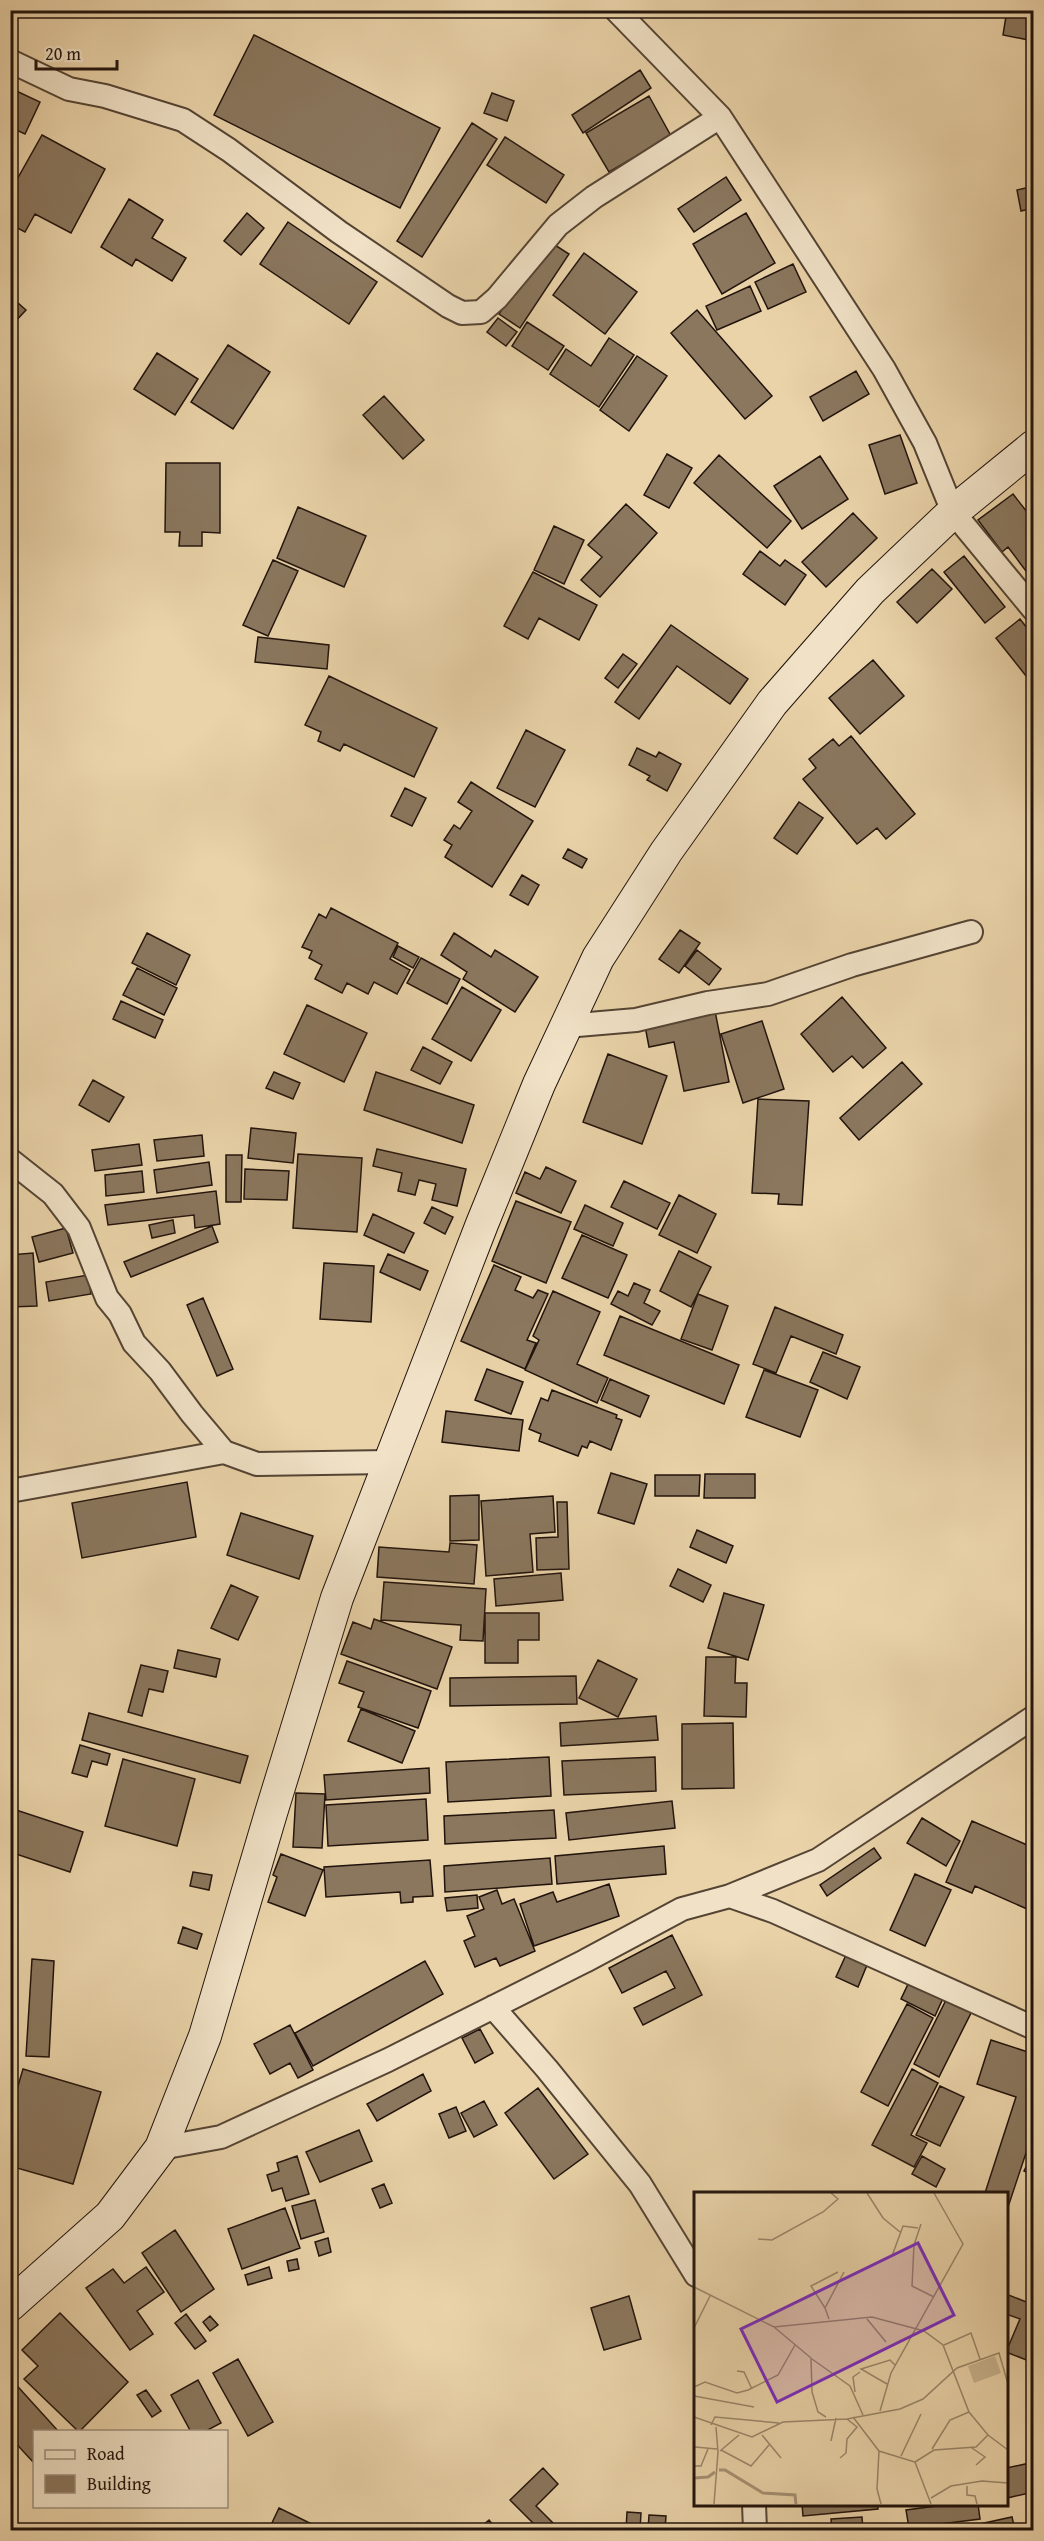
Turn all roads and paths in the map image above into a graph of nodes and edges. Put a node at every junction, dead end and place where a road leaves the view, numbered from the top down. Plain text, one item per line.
1 (616, 10) edge
2 (10, 61) edge
3 (720, 117) junction
4 (1034, 446) edge
5 (953, 512) junction
6 (1034, 610) edge
7 (971, 932) dead end
8 (566, 1026) junction
9 (10, 1160) edge
10 (224, 1452) junction
11 (388, 1462) junction
12 (10, 1491) edge
13 (1034, 1717) edge
14 (730, 1896) junction
15 (493, 2007) junction
16 (1034, 2028) edge
17 (161, 2148) junction
18 (694, 2272) edge
19 (10, 2305) edge
20 (754, 2505) edge
21 (755, 2530) edge

1 - 3 street
2 - 3 street
3 - 5 street
4 - 5 main road
5 - 6 street
5 - 8 main road
7 - 8 street
8 - 11 main road
9 - 10 street
10 - 11 street
10 - 12 street
11 - 17 main road
13 - 14 street
14 - 15 street
14 - 16 street
15 - 17 street
15 - 18 street
17 - 19 main road
20 - 21 street

